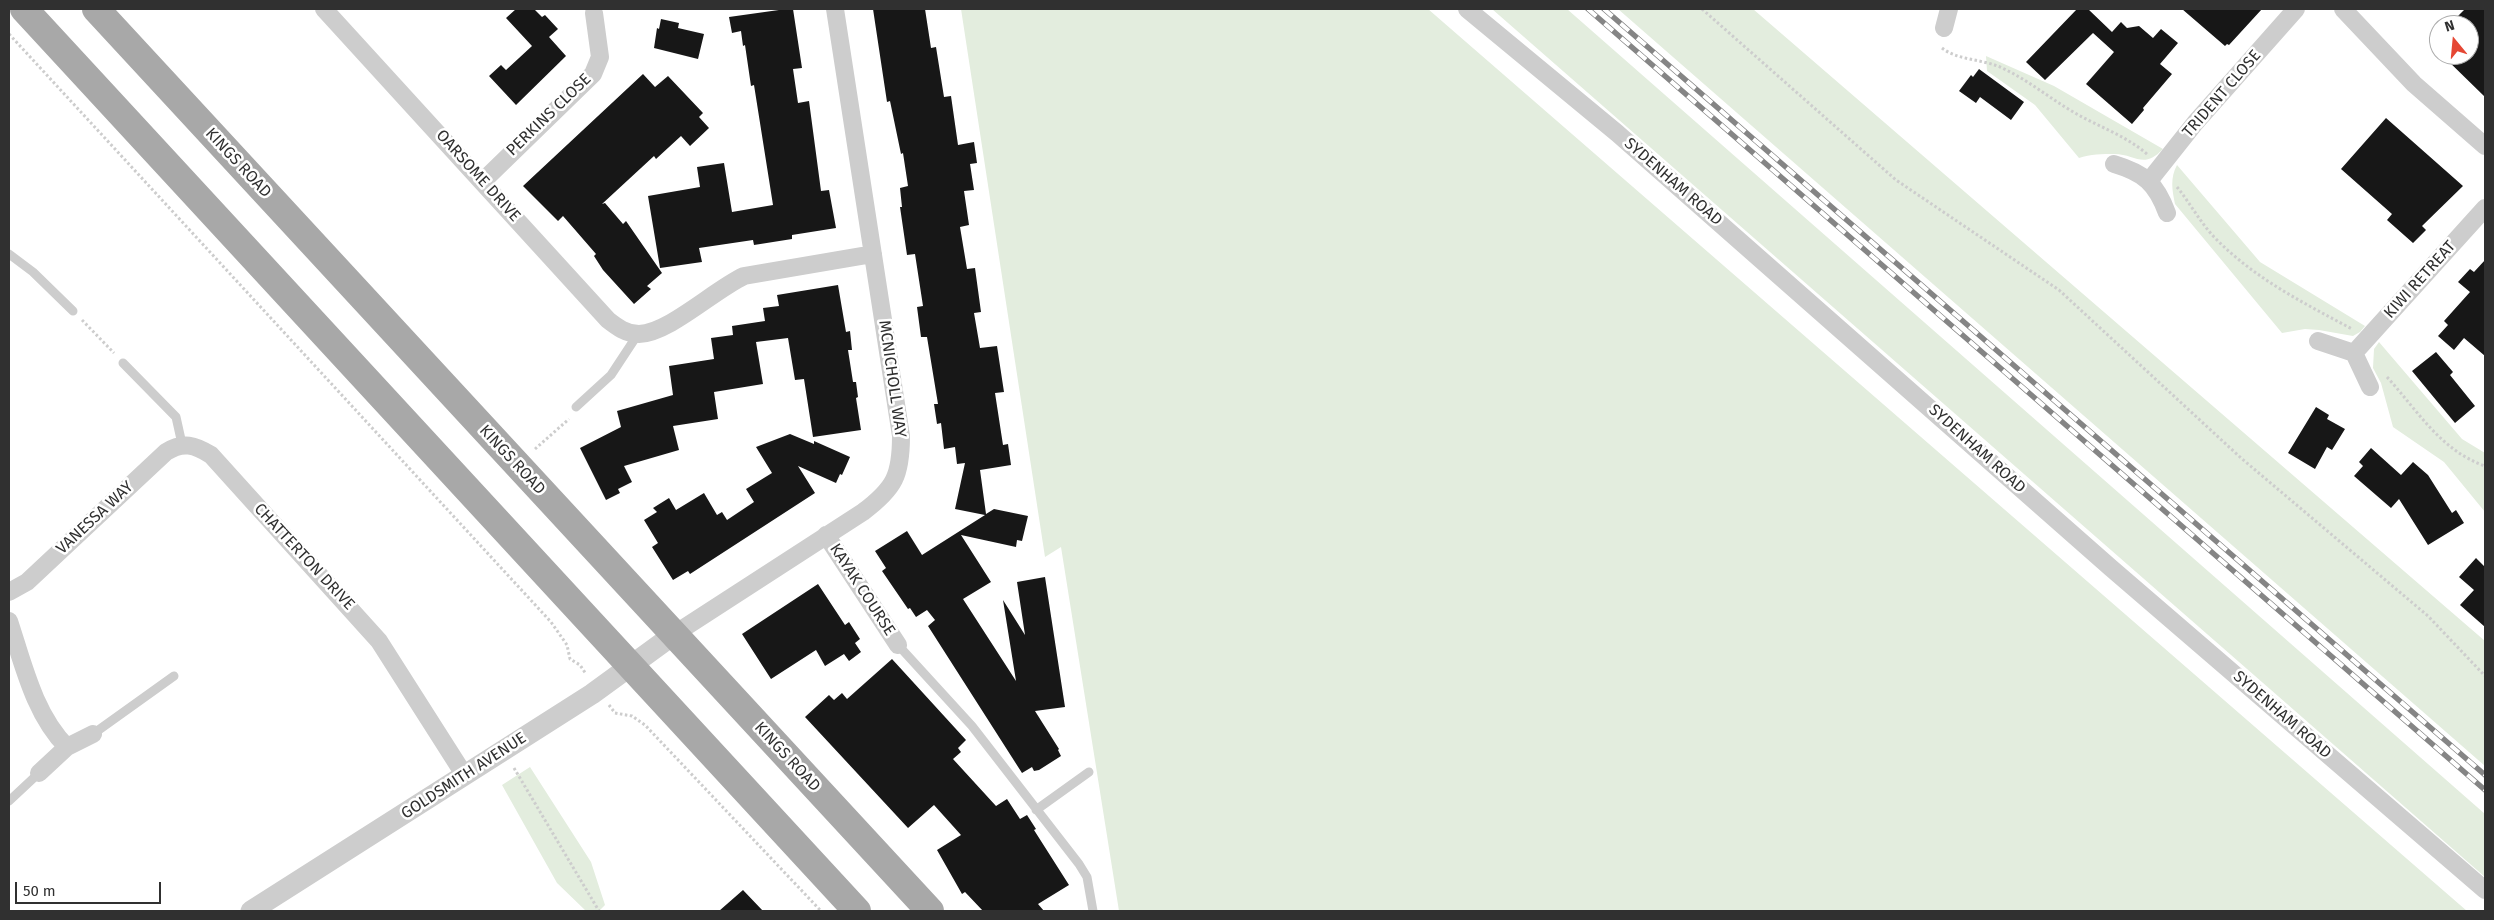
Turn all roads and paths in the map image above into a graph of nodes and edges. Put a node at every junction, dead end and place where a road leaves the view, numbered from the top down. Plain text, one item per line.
1 (24, 9) edge
2 (96, 9) edge
3 (324, 9) edge
4 (835, 9) edge
5 (1467, 9) edge
6 (1702, 9) edge
7 (1949, 9) edge
8 (2296, 9) edge
9 (2343, 9) edge
10 (594, 14) dead end
11 (1944, 28) dead end
12 (9, 34) edge
13 (2485, 146) edge
14 (2114, 164) dead end
15 (483, 181) junction
16 (2149, 181) junction
17 (2485, 208) edge
18 (2167, 213) dead end
19 (9, 254) edge
20 (873, 254) junction
21 (73, 310) joint
22 (638, 334) junction
23 (2318, 341) dead end
24 (2357, 358) junction
25 (123, 363) joint
26 (2370, 387) dead end
27 (576, 407) joint
28 (182, 444) junction
29 (514, 463) junction
30 (2485, 466) edge
31 (826, 535) junction
32 (9, 592) edge
33 (9, 621) edge
34 (673, 635) junction
35 (898, 645) joint
36 (630, 668) junction
37 (174, 676) dead end
38 (2485, 676) edge
39 (599, 690) junction
40 (93, 734) joint
41 (66, 747) junction
42 (504, 751) junction
43 (1090, 772) dead end
44 (39, 773) joint
45 (465, 776) junction
46 (9, 801) edge
47 (1036, 810) junction
48 (2485, 890) edge
49 (251, 911) edge
50 (599, 911) edge
51 (821, 911) edge
52 (857, 911) edge
53 (930, 911) edge
54 (1093, 911) edge

1 - 36 main road
2 - 29 main road, KINGS ROAD
3 - 15 street, OARSOME DRIVE
4 - 20 street, MCNICHOLL WAY
5 - 48 street, SYDENHAM ROAD
6 - 38 path
7 - 11 street
8 - 16 street, TRIDENT CLOSE
9 - 13 street
10 - 15 street, PERKINS CLOSE
12 - 39 path
14 - 16 street
15 - 22 street, OARSOME DRIVE
16 - 18 street
17 - 24 street, KIWI RETREAT
19 - 21 lane
20 - 22 street
20 - 31 street, MCNICHOLL WAY
21 - 25 path
22 - 27 lane
23 - 24 street
24 - 26 street
24 - 30 path
25 - 28 lane
27 - 29 path
28 - 32 street, VANESSA WAY
28 - 45 street, CHATTERTON DRIVE
29 - 34 main road, KINGS ROAD
31 - 34 street, MCNICHOLL WAY
31 - 35 street, KAYAK COURSE
33 - 41 street
34 - 36 street, GOLDSMITH AVENUE
34 - 53 main road, KINGS ROAD
35 - 47 lane
36 - 39 street, GOLDSMITH AVENUE
36 - 52 main road
37 - 40 lane
39 - 42 street, GOLDSMITH AVENUE
39 - 51 path
40 - 41 street
41 - 44 street
42 - 45 street, GOLDSMITH AVENUE
42 - 50 path
43 - 47 lane
44 - 46 lane
45 - 49 street, GOLDSMITH AVENUE
47 - 54 lane

